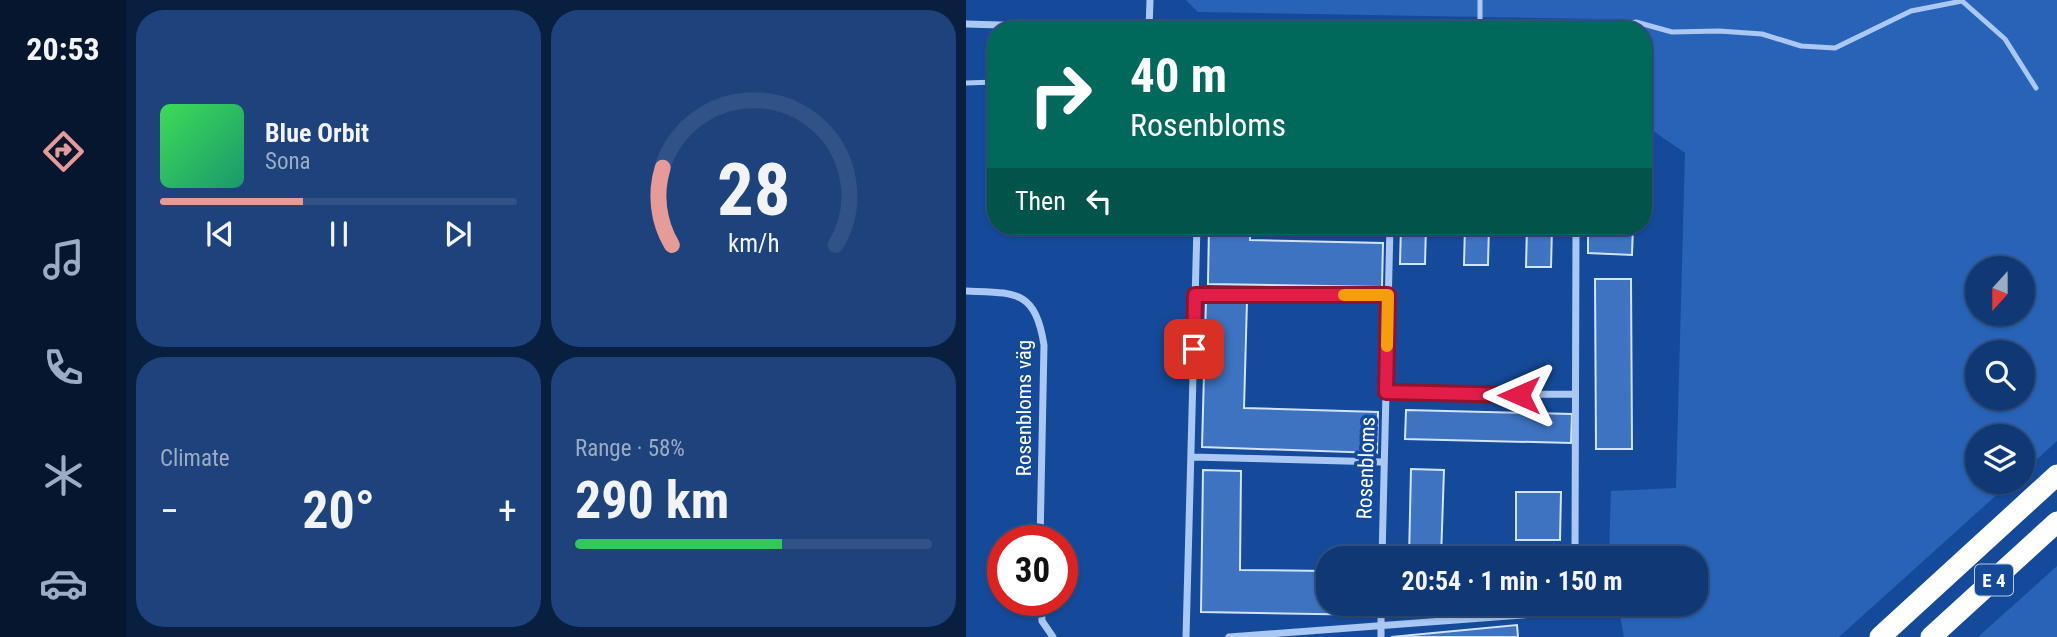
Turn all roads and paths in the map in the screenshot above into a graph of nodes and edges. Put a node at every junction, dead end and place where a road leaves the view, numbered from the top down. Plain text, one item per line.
1 (1150, 0) edge
2 (1480, 0) edge
3 (1149, 21) edge
4 (1480, 21) edge
5 (966, 24) edge
6 (987, 25) edge
7 (1652, 26) edge
8 (987, 82) edge
9 (966, 83) edge
10 (2036, 88) dead end
11 (1197, 235) edge
12 (1390, 235) edge
13 (1576, 235) edge
14 (966, 292) edge
15 (1195, 295) junction
16 (1388, 295) junction
17 (1386, 392) junction
18 (1574, 394) junction
19 (1192, 457) junction
20 (1382, 462) junction
21 (2057, 475) edge
22 (2057, 522) edge
23 (1040, 525) edge
24 (1382, 546) edge
25 (1575, 546) edge
26 (1042, 616) edge
27 (1381, 616) edge
28 (1506, 616) edge
29 (1381, 625) junction
30 (1053, 637) edge
31 (1186, 637) edge
32 (1229, 637) edge
33 (1381, 637) edge
34 (1880, 637) edge
35 (1931, 637) edge

1 - 3 street
2 - 4 lane
5 - 6 street
7 - 10 lane
8 - 9 lane
11 - 15 street
12 - 16 street, Rosenbloms
13 - 18 street
14 - 23 street, Rosenbloms väg
15 - 16 street
15 - 19 street
16 - 17 street, Rosenbloms
17 - 18 street
17 - 20 street, Rosenbloms
18 - 25 street
19 - 20 street
19 - 31 street
20 - 24 street, Rosenbloms
21 - 34 highway, E 4
22 - 35 highway, E 4
26 - 30 street
27 - 29 street
28 - 29 street
29 - 32 street
29 - 33 street

